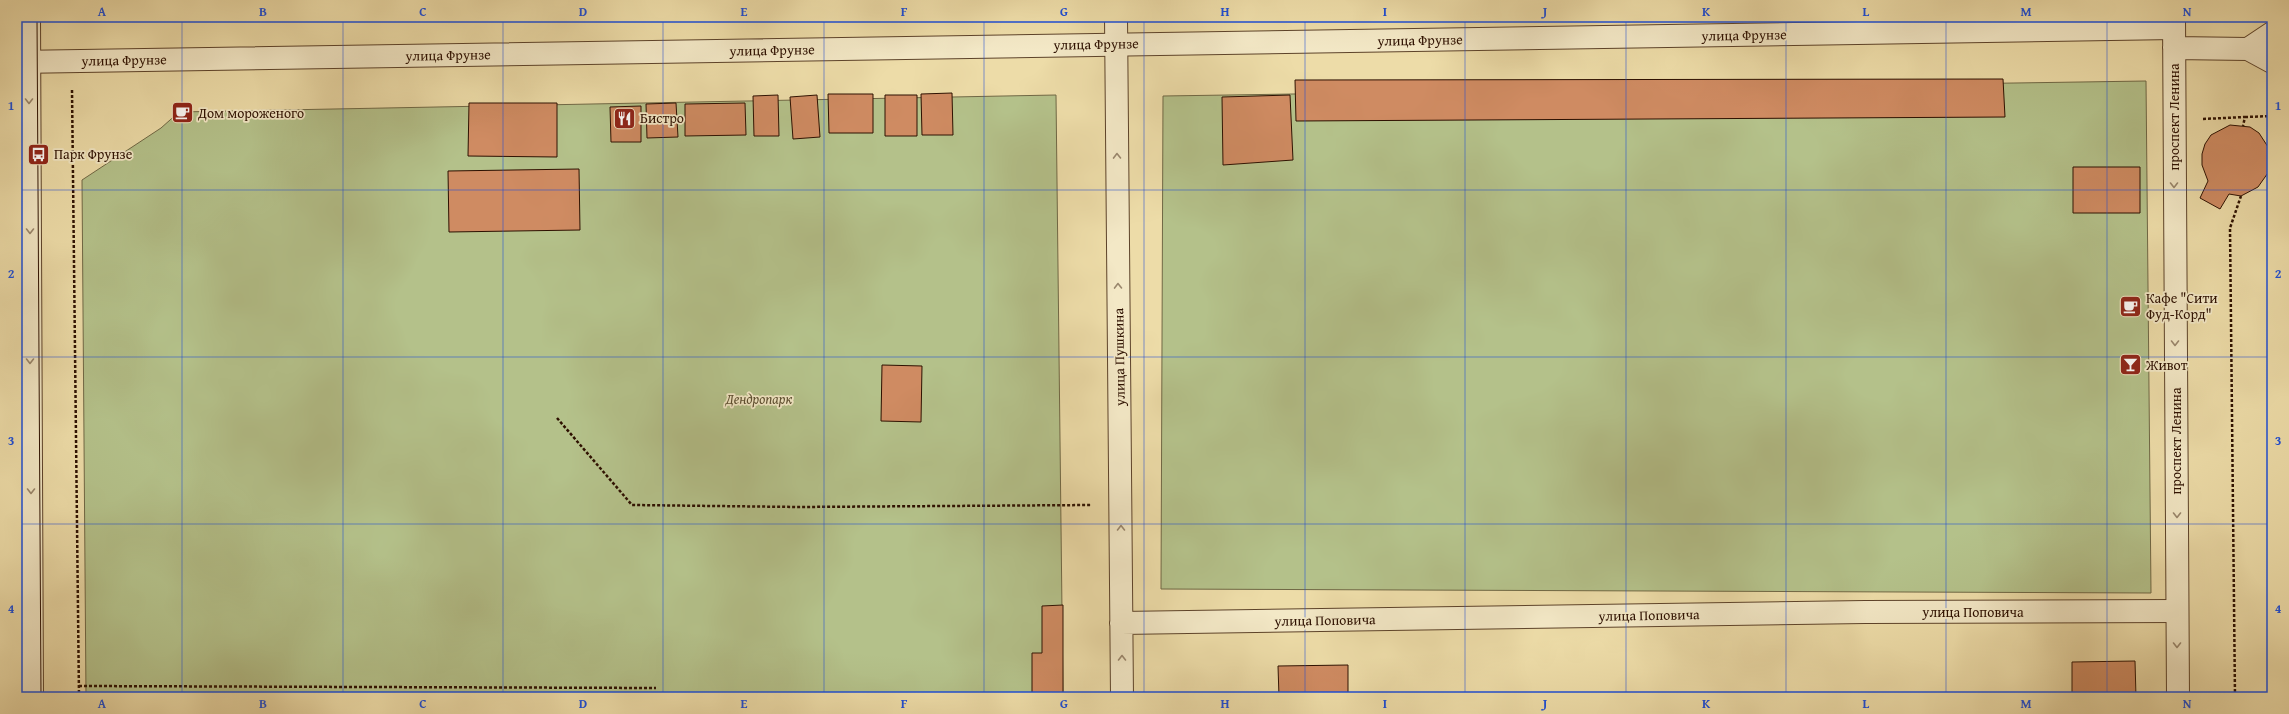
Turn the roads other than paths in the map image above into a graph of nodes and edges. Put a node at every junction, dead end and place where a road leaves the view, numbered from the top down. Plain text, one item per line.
1 (29, 17) edge
2 (1116, 17) edge
3 (2174, 31) edge
4 (2272, 33) edge
5 (1116, 44) junction
6 (2248, 49) junction
7 (23, 62) edge
8 (2272, 62) edge
9 (2177, 612) junction
10 (1121, 623) junction
11 (32, 697) edge
12 (1122, 697) edge
13 (2178, 697) edge

1 - 7 street
2 - 5 street, улица Пушкина
3 - 5 street, улица Фрунзе
3 - 6 street, улица Фрунзе
3 -> 9 street, проспект Ленина
4 - 6 street
5 - 7 street, улица Фрунзе
10 -> 5 street, улица Пушкина
6 - 8 street, улица Фрунзе
7 -> 11 street
9 - 10 street, улица Поповича
9 -> 13 street, проспект Ленина
12 -> 10 street, улица Пушкина

